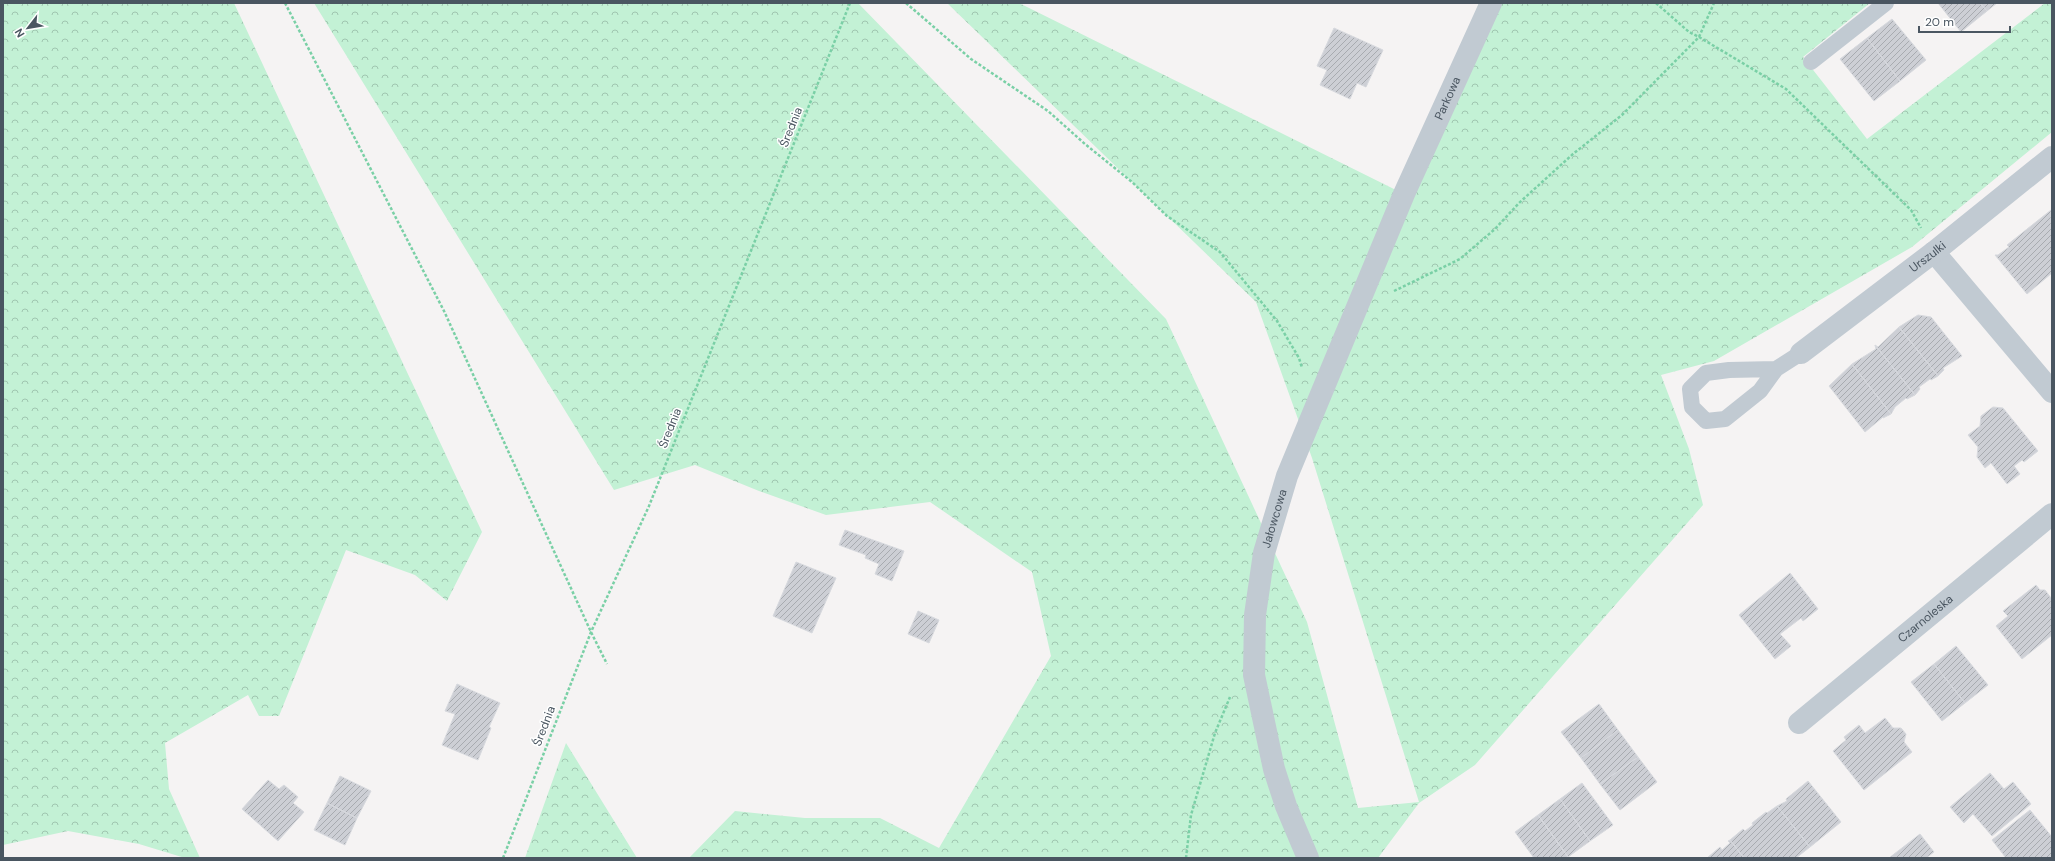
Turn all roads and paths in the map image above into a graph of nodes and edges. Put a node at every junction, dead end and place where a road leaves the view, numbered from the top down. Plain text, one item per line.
1 (285, 3) edge
2 (850, 3) edge
3 (906, 3) edge
4 (1491, 3) edge
5 (1656, 3) edge
6 (1714, 3) edge
7 (1886, 3) edge
8 (1699, 37) junction
9 (1811, 62) dead end
10 (2052, 157) edge
11 (1404, 194) joint
12 (1934, 252) junction
13 (1392, 292) dead end
14 (1801, 353) joint
15 (1776, 369) junction
16 (2052, 392) edge
17 (1316, 406) junction
18 (2052, 514) edge
19 (590, 632) junction
20 (607, 664) dead end
21 (1233, 690) dead end
22 (1799, 723) dead end
23 (503, 858) edge
24 (1186, 858) edge
25 (1308, 858) edge

1 - 19 path
2 - 19 path, Średnia
3 - 17 path
4 - 11 street, Parkowa
5 - 8 path
6 - 8 path
7 - 9 lane
8 - 12 path
8 - 13 path
10 - 12 street, Urszulki
11 - 17 street, Jałowcowa
12 - 14 street, Urszulki
12 - 16 street
14 - 15 lane
15 - 15 lane
17 - 25 street, Jałowcowa
18 - 22 street, Czarnoleska
19 - 20 path
19 - 23 path, Średnia
21 - 24 path

